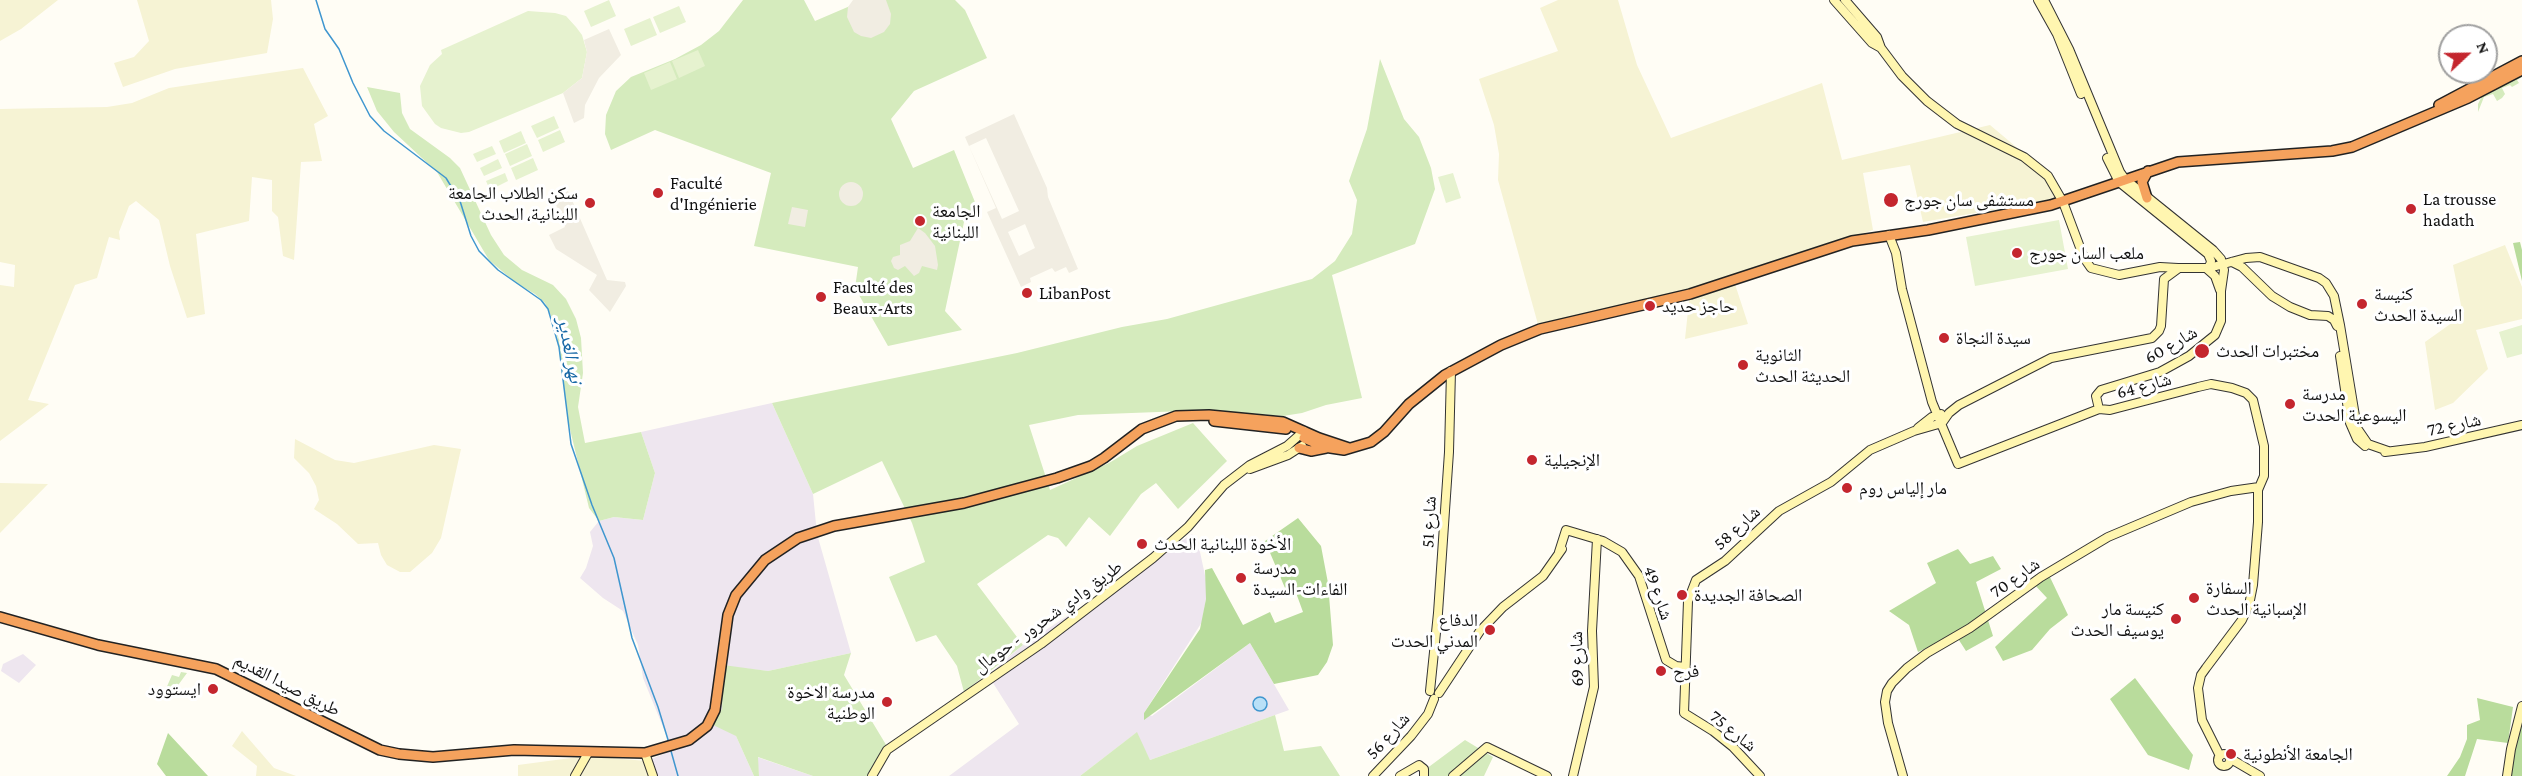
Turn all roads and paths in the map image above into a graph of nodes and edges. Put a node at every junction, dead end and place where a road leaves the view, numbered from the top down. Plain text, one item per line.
1 (1834, 0) edge
2 (1845, 0) edge
3 (2037, 0) edge
4 (2044, 0) edge
5 (1881, 48) junction
6 (2522, 61) edge
7 (2522, 70) edge
8 (2414, 120) junction
9 (2148, 171) junction
10 (2122, 181) junction
11 (2148, 198) junction
12 (2063, 202) junction
13 (1893, 235) junction
14 (2254, 257) junction
15 (2232, 262) junction
16 (2223, 264) junction
17 (2160, 267) junction
18 (2180, 268) junction
19 (2207, 268) junction
20 (2247, 272) junction
21 (2223, 274) junction
22 (2167, 277) junction
23 (2221, 291) junction
24 (2335, 302) junction
25 (2324, 315) junction
26 (1451, 371) junction
27 (2099, 410) junction
28 (1948, 413) junction
29 (1937, 415) junction
30 (1942, 423) junction
31 (2522, 425) edge
32 (1914, 431) junction
33 (2353, 431) junction
34 (1306, 435) junction
35 (2354, 444) dead end
36 (1299, 448) junction
37 (1327, 448) junction
38 (1349, 448) junction
39 (2374, 450) junction
40 (2363, 451) dead end
41 (2390, 451) junction
42 (1238, 474) junction
43 (2259, 487) junction
44 (1594, 539) junction
45 (0, 617) edge
46 (1685, 667) junction
47 (1433, 693) junction
48 (2522, 706) edge
49 (1684, 713) joint
50 (588, 753) junction
51 (645, 753) junction
52 (2226, 759) junction
53 (575, 776) edge
54 (653, 776) edge
55 (872, 776) edge
56 (1373, 776) edge
57 (1400, 776) edge
58 (1424, 776) edge
59 (1453, 776) edge
60 (1547, 776) edge
61 (1573, 776) edge
62 (1760, 776) edge
63 (1903, 776) edge
64 (2251, 776) edge
65 (2260, 776) edge
66 (2507, 776) edge

1 - 5 street
2 - 5 street
3 - 10 street
4 - 10 street
5 - 12 street
6 - 8 highway
7 - 8 highway
8 - 9 highway
9 - 10 highway
9 - 11 highway
10 - 11 street
10 - 12 highway
10 - 19 street
11 - 16 street
12 - 13 highway
12 - 17 street
13 - 26 highway
13 - 29 street
14 - 15 street
14 - 20 street
14 - 24 street
15 - 16 street
15 - 20 street
16 - 19 street
16 - 21 street, شارع 60
17 - 18 street
17 - 22 street
18 - 19 street
18 - 22 street
19 - 23 street
20 - 21 street
20 - 25 street
21 - 23 street, شارع 60
22 - 28 street, شارع 58
23 - 27 street, شارع 60
24 - 25 street
24 - 41 street
25 - 33 street
26 - 38 highway
26 - 47 street, شارع 51
27 - 30 street, شارع 64
27 - 43 street, شارع 64
28 - 29 street, شارع 58
28 - 30 street, شارع 58
29 - 30 street
29 - 32 street, شارع 58
30 - 32 street, شارع 58
31 - 41 street, شارع 72
32 - 46 street, شارع 58
33 - 35 street
33 - 39 street
34 - 36 street, طريق وادي شحرور - حومال
34 - 37 highway
34 - 38 highway
34 - 42 street, طريق وادي شحرور - حومال
34 - 51 highway, طريق صيدا القديم
36 - 37 highway
36 - 42 street, طريق وادي شحرور - حومال
37 - 38 highway
39 - 40 street, شارع 72
39 - 41 street, شارع 72
42 - 55 street, طريق وادي شحرور - حومال
43 - 52 street, شارع 64
43 - 63 street, شارع 70
44 - 46 street, شارع 49
44 - 47 street
44 - 61 street, شارع 69
45 - 50 highway, طريق صيدا القديم
46 - 49 street, شارع 58
47 - 56 street, شارع 56
48 - 66 street
49 - 62 street, شارع 75
50 - 51 highway, طريق صيدا القديم
50 - 53 street
51 - 54 street
52 - 64 street
52 - 65 street
57 - 58 street, شارع 56
59 - 60 street

